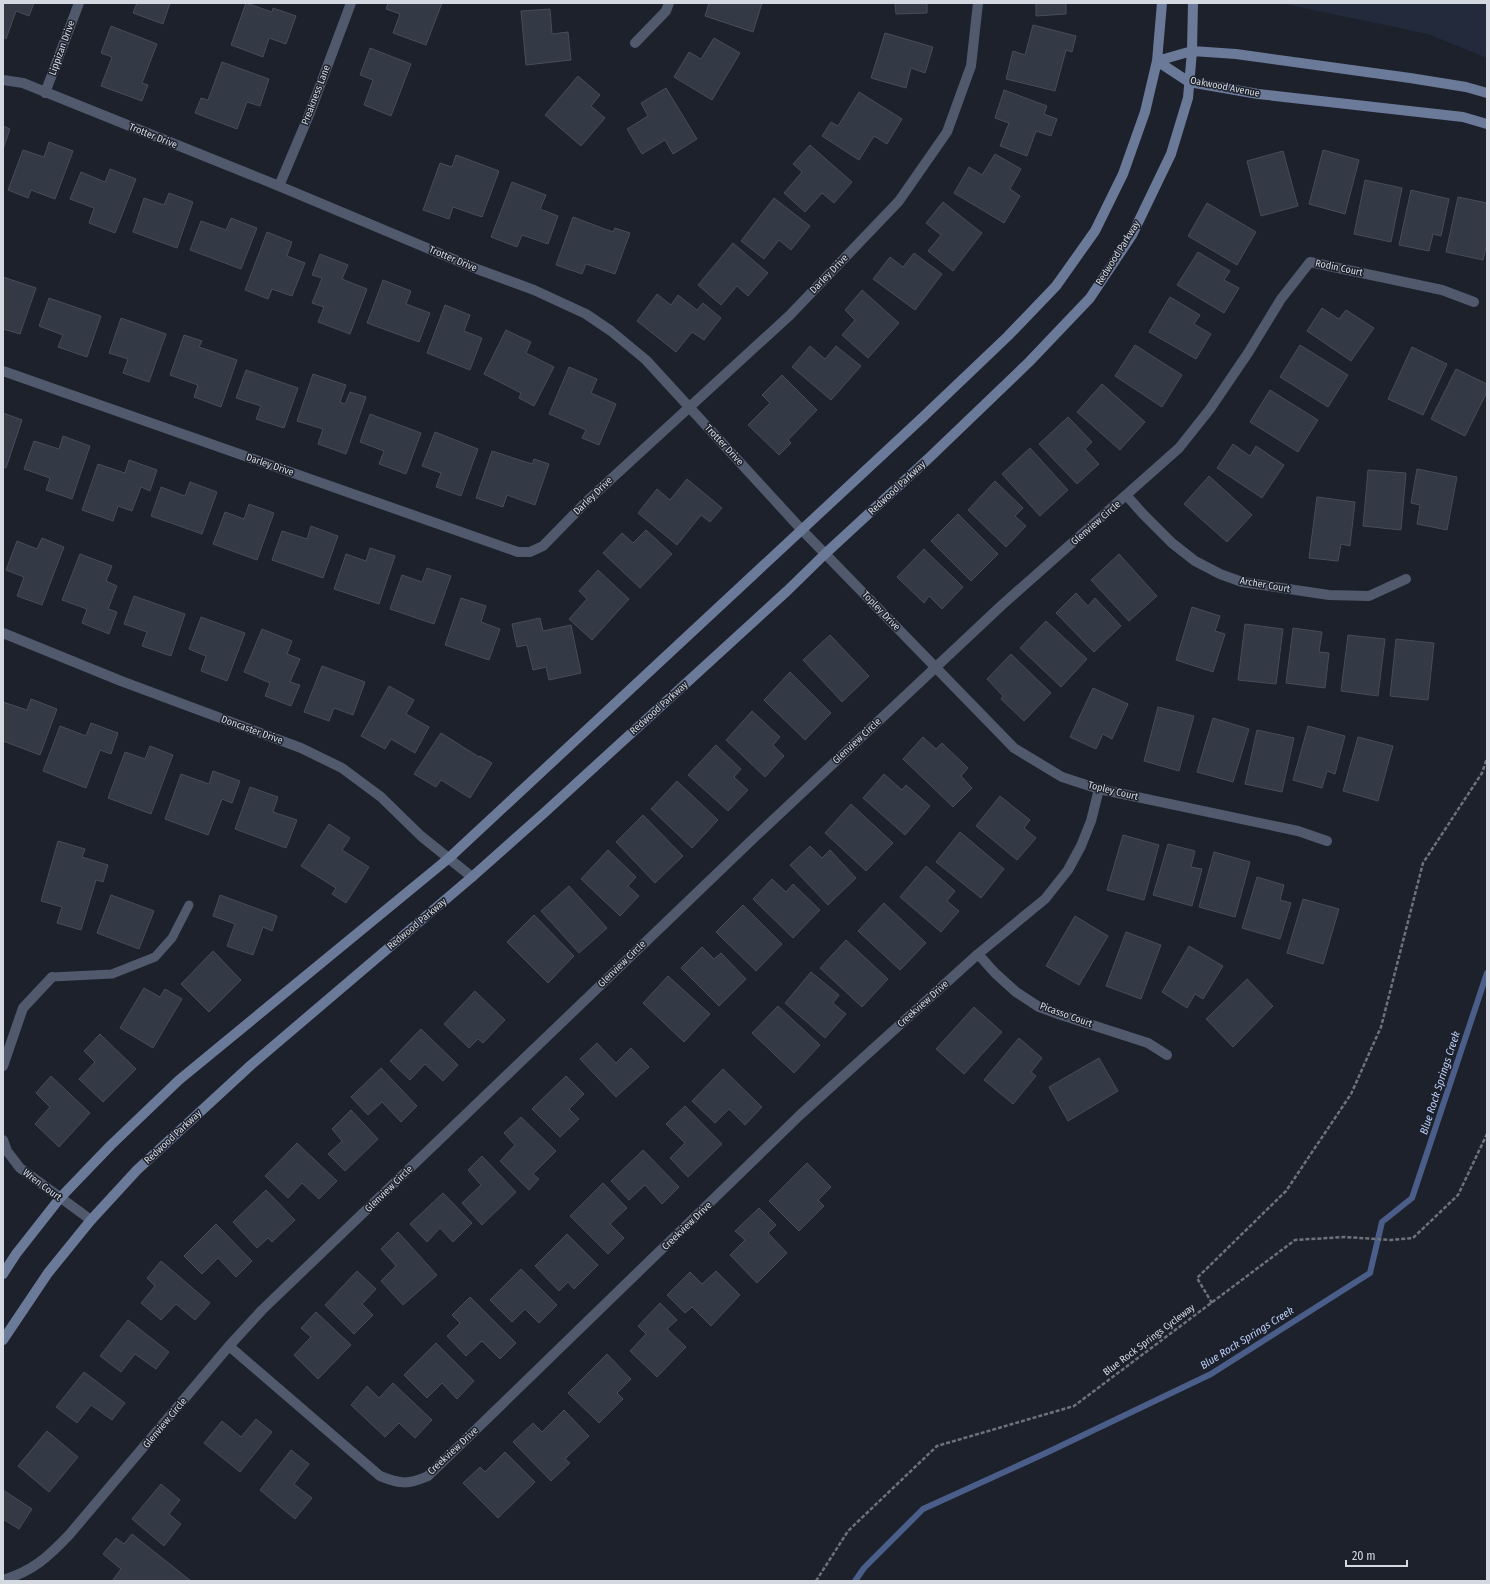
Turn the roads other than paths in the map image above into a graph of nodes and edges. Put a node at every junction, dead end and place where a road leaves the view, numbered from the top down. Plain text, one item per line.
1 (79, 3) edge
2 (351, 3) edge
3 (669, 3) edge
4 (978, 3) edge
5 (1162, 3) edge
6 (1193, 3) edge
7 (635, 43) dead end
8 (1192, 51) junction
9 (1157, 61) junction
10 (3, 80) edge
11 (1189, 82) junction
12 (45, 93) junction
13 (1487, 93) edge
14 (1487, 124) edge
15 (279, 186) junction
16 (1474, 302) dead end
17 (1248, 352) joint
18 (3, 371) edge
19 (689, 407) junction
20 (1127, 496) junction
21 (801, 529) junction
22 (826, 553) junction
23 (1406, 579) dead end
24 (3, 633) edge
25 (936, 668) junction
26 (1099, 789) junction
27 (1327, 841) dead end
28 (449, 858) junction
29 (472, 877) junction
30 (189, 905) dead end
31 (978, 954) junction
32 (52, 977) joint
33 (1167, 1055) dead end
34 (3, 1066) edge
35 (3, 1140) edge
36 (60, 1198) junction
37 (91, 1220) junction
38 (3, 1274) edge
39 (3, 1340) edge
40 (230, 1346) junction
41 (3, 1580) edge

1 - 12 street, Lippizan Drive
2 - 15 street, Preakness Lane
3 - 7 street
4 - 19 street, Darley Drive
5 - 9 main road
6 - 8 main road, Redwood Parkway
8 - 9 main road
8 - 11 main road, Redwood Parkway
8 - 13 main road
9 - 11 main road, Oakwood Avenue
9 - 21 main road
10 - 12 street, Trotter Drive
11 - 14 main road, Oakwood Avenue
11 - 22 main road, Redwood Parkway
12 - 15 street, Trotter Drive
15 - 19 street, Trotter Drive
16 - 17 street, Rodin Court
17 - 20 street, Glenview Circle
18 - 19 street, Darley Drive
19 - 21 street, Trotter Drive
20 - 23 street, Archer Court
20 - 25 street, Glenview Circle
21 - 22 street, Trotter Drive
21 - 28 main road
22 - 25 street, Topley Drive
22 - 29 main road, Redwood Parkway
24 - 28 street, Doncaster Drive
25 - 26 street, Topley Court
25 - 40 street, Glenview Circle
26 - 27 street, Topley Court
26 - 31 street, Creekview Drive
28 - 29 street, Doncaster Drive
28 - 36 main road
29 - 37 main road, Redwood Parkway
30 - 32 lane
31 - 33 street, Picasso Court
31 - 40 street, Creekview Drive
32 - 34 street
35 - 36 street, Wren Court
36 - 37 street, Wren Court
36 - 38 main road
37 - 39 main road, Redwood Parkway
40 - 41 street, Glenview Circle

